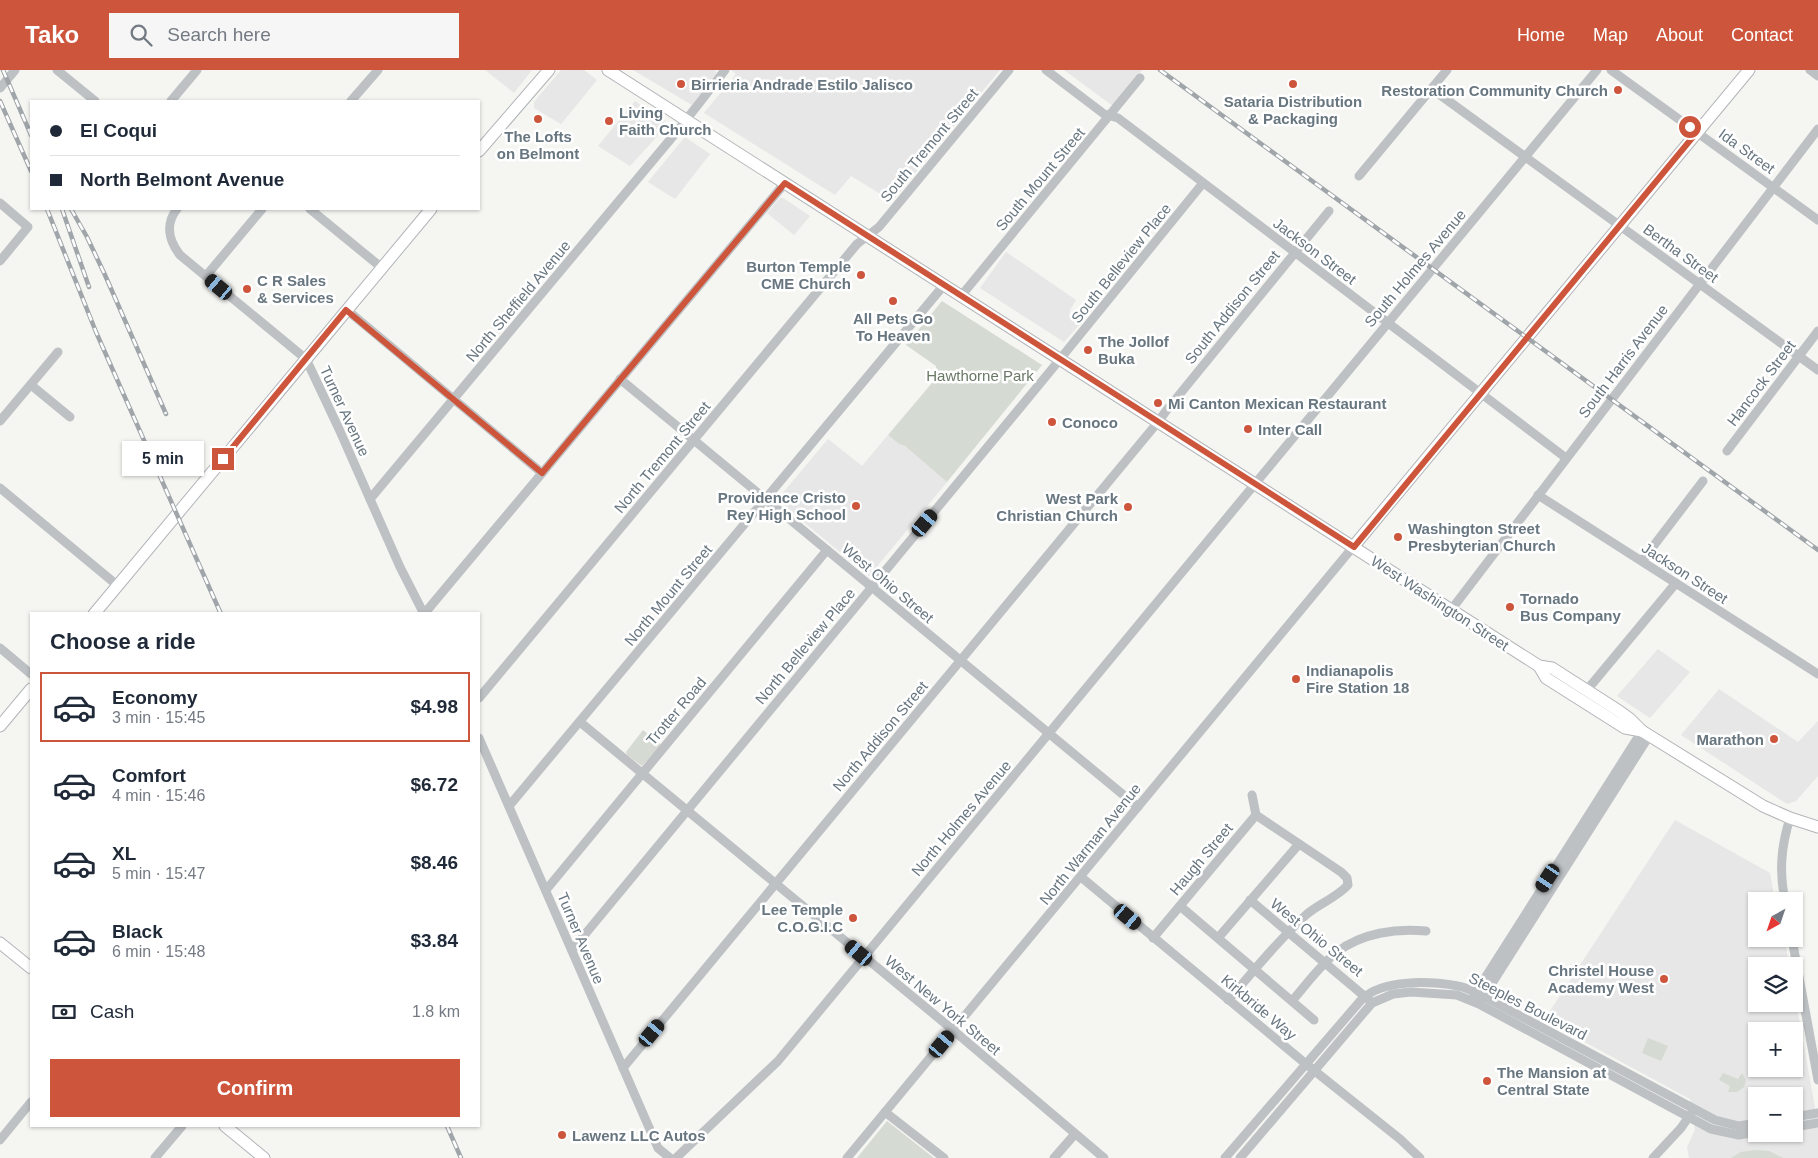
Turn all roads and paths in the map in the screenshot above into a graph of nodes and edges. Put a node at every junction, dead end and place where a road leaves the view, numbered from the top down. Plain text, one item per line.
1 (15, 70) edge
2 (57, 70) edge
3 (197, 70) edge
4 (378, 70) edge
5 (549, 70) edge
6 (608, 70) edge
7 (725, 70) edge
8 (1009, 70) edge
9 (1046, 70) edge
10 (1447, 70) edge
11 (1597, 70) edge
12 (1612, 70) edge
13 (1748, 70) edge
14 (1810, 70) edge
15 (1818, 76) edge
16 (1140, 78) dead end
17 (0, 88) edge
18 (1432, 89) junction
19 (94, 100) edge
20 (172, 100) edge
21 (352, 100) edge
22 (1110, 116) junction
23 (686, 120) junction
24 (1818, 129) edge
25 (1697, 132) junction
26 (480, 150) edge
27 (1525, 157) junction
28 (1359, 176) dead end
29 (785, 183) junction
30 (1203, 184) junction
31 (1773, 187) junction
32 (0, 203) edge
33 (177, 210) edge
34 (261, 210) edge
35 (311, 210) edge
36 (430, 210) edge
37 (1329, 211) dead end
38 (1818, 220) edge
39 (1619, 225) junction
40 (868, 236) junction
41 (1295, 253) junction
42 (0, 261) edge
43 (382, 268) junction
44 (206, 276) junction
45 (1700, 284) junction
46 (944, 285) junction
47 (961, 296) junction
48 (346, 310) junction
49 (1388, 323) junction
50 (1818, 331) edge
51 (58, 352) dead end
52 (1799, 356) junction
53 (306, 359) junction
54 (1060, 359) junction
55 (1818, 370) edge
56 (620, 379) junction
57 (31, 384) junction
58 (1481, 394) junction
59 (454, 399) junction
60 (70, 417) dead end
61 (0, 421) edge
62 (1158, 422) junction
63 (694, 440) junction
64 (1727, 451) dead end
65 (1566, 458) junction
66 (542, 473) junction
67 (1703, 481) dead end
68 (1256, 485) junction
69 (0, 488) edge
70 (1538, 496) junction
71 (370, 499) junction
72 (766, 500) junction
73 (1354, 547) junction
74 (827, 550) junction
75 (1642, 561) junction
76 (1676, 584) junction
77 (117, 585) junction
78 (872, 588) junction
79 (1451, 610) junction
80 (96, 612) edge
81 (423, 612) edge
82 (426, 612) edge
83 (0, 648) edge
84 (960, 661) junction
85 (1539, 666) junction
86 (30, 673) edge
87 (1818, 674) edge
88 (30, 690) edge
89 (1587, 690) junction
90 (480, 697) edge
91 (580, 722) junction
92 (0, 726) edge
93 (1646, 733) junction
94 (1049, 734) junction
95 (480, 740) edge
96 (642, 774) junction
97 (1252, 795) dead end
98 (509, 806) junction
99 (1138, 808) junction
100 (687, 811) junction
101 (1256, 815) junction
102 (1790, 818) junction
103 (1818, 827) edge
104 (1298, 844) junction
105 (1081, 877) junction
106 (776, 884) junction
107 (546, 890) junction
108 (1782, 892) edge
109 (1250, 900) junction
110 (1180, 906) junction
111 (1288, 931) junction
112 (1426, 931) dead end
113 (1153, 938) junction
114 (1218, 938) junction
115 (0, 943) edge
116 (1794, 948) edge
117 (572, 950) junction
118 (864, 957) junction
119 (1325, 962) junction
120 (30, 967) edge
121 (1255, 970) junction
122 (1366, 996) junction
123 (1477, 998) junction
124 (1228, 1000) junction
125 (1292, 1001) junction
126 (1372, 1004) junction
127 (1314, 1020) dead end
128 (953, 1030) junction
129 (1306, 1064) junction
130 (623, 1068) junction
131 (1314, 1071) junction
132 (1818, 1080) edge
133 (30, 1103) edge
134 (885, 1112) junction
135 (1691, 1113) junction
136 (1818, 1113) edge
137 (1803, 1116) edge
138 (1818, 1123) edge
139 (1748, 1124) edge
140 (1803, 1126) edge
141 (181, 1127) edge
142 (226, 1127) edge
143 (1748, 1133) edge
144 (1075, 1134) junction
145 (0, 1140) edge
146 (155, 1158) edge
147 (264, 1158) edge
148 (670, 1158) edge
149 (676, 1158) edge
150 (847, 1158) edge
151 (944, 1158) edge
152 (1054, 1158) edge
153 (1104, 1158) edge
154 (1225, 1158) edge
155 (1240, 1158) edge
156 (1420, 1158) edge
157 (1653, 1158) edge

1 - 17 street
2 - 19 street
3 - 20 street
4 - 21 street
5 - 26 main road
6 - 23 main road, West Washington Street
7 - 23 street, North Sheffield Avenue
8 - 40 street, South Tremont Street
9 - 22 street, Jackson Street
10 - 18 street
11 - 27 street, South Holmes Avenue
12 - 25 street, Ida Street
13 - 25 main road
14 - 15 street
16 - 22 street, South Mount Street
18 - 27 street, Bertha Street
18 - 28 street
22 - 30 street, Jackson Street
22 - 47 street, South Mount Street
23 - 29 main road, West Washington Street
23 - 59 street, North Sheffield Avenue
24 - 31 street, South Harris Avenue
25 - 31 street, Ida Street
25 - 39 main road
27 - 39 street, Bertha Street
27 - 49 street, South Holmes Avenue
29 - 40 main road, West Washington Street
29 - 56 street
30 - 41 street, Jackson Street
30 - 54 street, South Belleview Place
31 - 38 street, Ida Street
31 - 45 street, South Harris Avenue
32 - 42 street
33 - 44 street, Turner Avenue
34 - 44 street
35 - 43 street
36 - 43 main road
37 - 41 street, South Addison Street
39 - 45 street, Bertha Street
39 - 58 main road
40 - 46 main road, West Washington Street
40 - 63 street, North Tremont Street
41 - 49 street, Jackson Street
41 - 62 street, South Addison Street
43 - 48 main road
44 - 53 street, Turner Avenue
45 - 52 street, Bertha Street
45 - 65 street, South Harris Avenue
46 - 47 main road, West Washington Street
46 - 72 street, North Mount Street
47 - 54 main road, West Washington Street
48 - 53 main road
48 - 59 street
49 - 58 street, Jackson Street
49 - 68 street, South Holmes Avenue
50 - 52 street, Hancock Street
51 - 57 street
52 - 55 street, Bertha Street
52 - 64 street, Hancock Street
53 - 71 street, Turner Avenue
53 - 77 main road
54 - 62 main road, West Washington Street
54 - 78 street, North Belleview Place
56 - 63 street, West Ohio Street
56 - 66 street
57 - 60 street
57 - 61 street
58 - 65 street, Jackson Street
58 - 73 main road
59 - 66 street
59 - 71 street, North Sheffield Avenue
62 - 68 main road, West Washington Street
62 - 84 street, North Addison Street
63 - 72 street, West Ohio Street
63 - 90 street, North Tremont Street
65 - 70 street, South Harris Avenue
66 - 82 street
67 - 75 street
68 - 73 main road, West Washington Street
68 - 94 street, North Holmes Avenue
69 - 77 street
70 - 75 street, Jackson Street
70 - 79 street, South Harris Avenue
71 - 81 street, Turner Avenue
72 - 74 street, West Ohio Street
72 - 91 street, North Mount Street
73 - 79 main road, West Washington Street
73 - 99 street, North Warman Avenue
74 - 78 street, West Ohio Street
74 - 96 street, Trotter Road
75 - 76 street, Jackson Street
76 - 87 street, Jackson Street
76 - 89 street
77 - 80 main road
78 - 84 street, West Ohio Street
78 - 100 street, North Belleview Place
79 - 85 main road, West Washington Street
83 - 86 street
84 - 94 street, West Ohio Street
84 - 106 street, North Addison Street
85 - 89 main road, West Washington Street
85 - 93 main road, West Washington Street
88 - 92 main road
89 - 93 main road, West Washington Street
91 - 96 street, West New York Street
91 - 98 street, North Mount Street
93 - 102 main road, West Washington Street
93 - 123 street
94 - 99 street, West Ohio Street
94 - 118 street, North Holmes Avenue
95 - 98 street, Turner Avenue
96 - 100 street, West New York Street
96 - 107 street, Trotter Road
97 - 101 street
98 - 107 street, Turner Avenue
99 - 105 street, North Warman Avenue
100 - 106 street, West New York Street
100 - 117 street, North Belleview Place
101 - 104 street
101 - 110 street, Haugh Street
102 - 103 main road, West Washington Street
102 - 108 street
104 - 109 street
104 - 111 street
105 - 113 street, Kirkbride Way
105 - 128 street, North Warman Avenue
106 - 118 street, West New York Street
106 - 130 street, North Addison Street
107 - 117 street, Turner Avenue
109 - 111 street, West Ohio Street
109 - 114 street
110 - 113 street, Haugh Street
110 - 114 street
111 - 119 street, West Ohio Street
111 - 121 street
112 - 119 street
113 - 124 street, Kirkbride Way
114 - 121 street
115 - 120 main road
116 - 132 street
117 - 130 street, Turner Avenue
118 - 128 street, West New York Street
118 - 149 street, North Holmes Avenue
119 - 122 street, West Ohio Street
119 - 125 street
121 - 124 street
121 - 125 street
122 - 123 street, Steeples Boulevard
122 - 126 street, West Ohio Street
122 - 129 street, Steeples Boulevard
123 - 126 street, Steeples Boulevard
123 - 135 street, Steeples Boulevard
124 - 129 street, Kirkbride Way
125 - 127 street
126 - 131 street, Steeples Boulevard
128 - 134 street, North Warman Avenue
128 - 144 street, West New York Street
129 - 131 street, Kirkbride Way
129 - 154 street, Steeples Boulevard
130 - 148 street, Turner Avenue
131 - 155 street, Steeples Boulevard
131 - 156 street, Kirkbride Way
133 - 145 street
134 - 150 street, North Warman Avenue
134 - 151 street
135 - 139 street, Steeples Boulevard
135 - 143 street, Steeples Boulevard
135 - 157 street
136 - 137 street
138 - 140 street
141 - 146 street
142 - 147 main road
144 - 152 street
144 - 153 street, West New York Street

